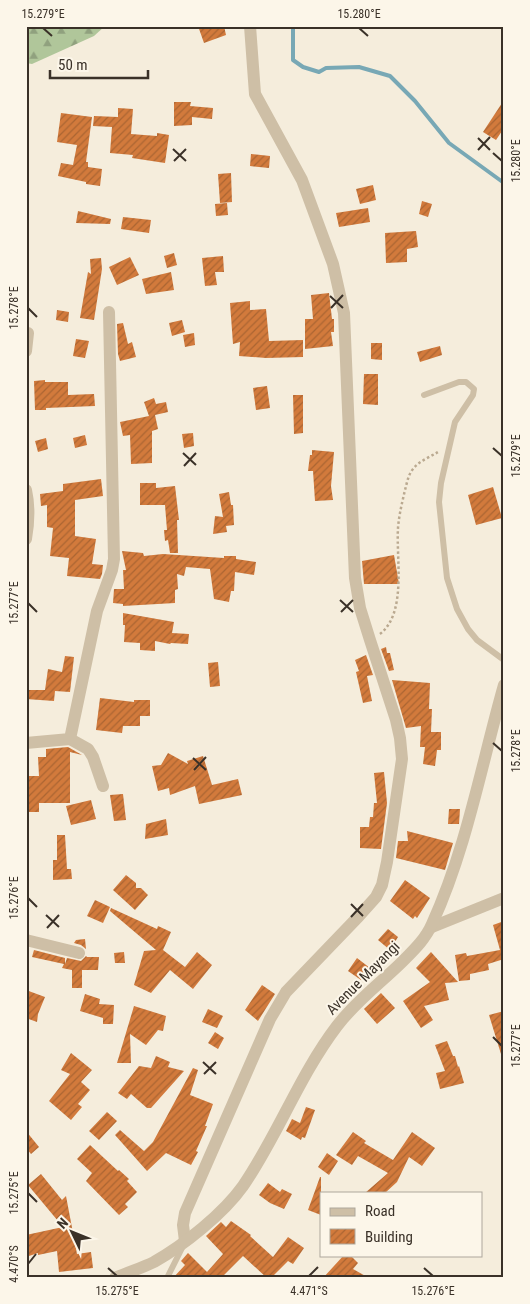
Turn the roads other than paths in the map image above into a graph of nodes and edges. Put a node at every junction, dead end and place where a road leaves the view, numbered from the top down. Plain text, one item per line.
1 (250, 26) edge
2 (109, 312) dead end
3 (28, 333) dead end
4 (26, 351) edge
5 (424, 395) dead end
6 (26, 490) edge
7 (26, 539) edge
8 (504, 660) edge
9 (504, 685) edge
10 (70, 739) junction
11 (26, 743) edge
12 (103, 786) dead end
13 (504, 898) edge
14 (432, 927) junction
15 (26, 940) edge
16 (79, 953) dead end
17 (185, 1241) junction
18 (115, 1278) edge
19 (167, 1278) edge

1 - 17 street
2 - 10 street
3 - 4 street
5 - 8 lane
6 - 7 street
9 - 14 street, Avenue Mayangi
10 - 11 street
10 - 12 street
13 - 14 street
14 - 17 street, Avenue Mayangi
15 - 16 street
17 - 18 street, Avenue Mayangi
17 - 19 lane

